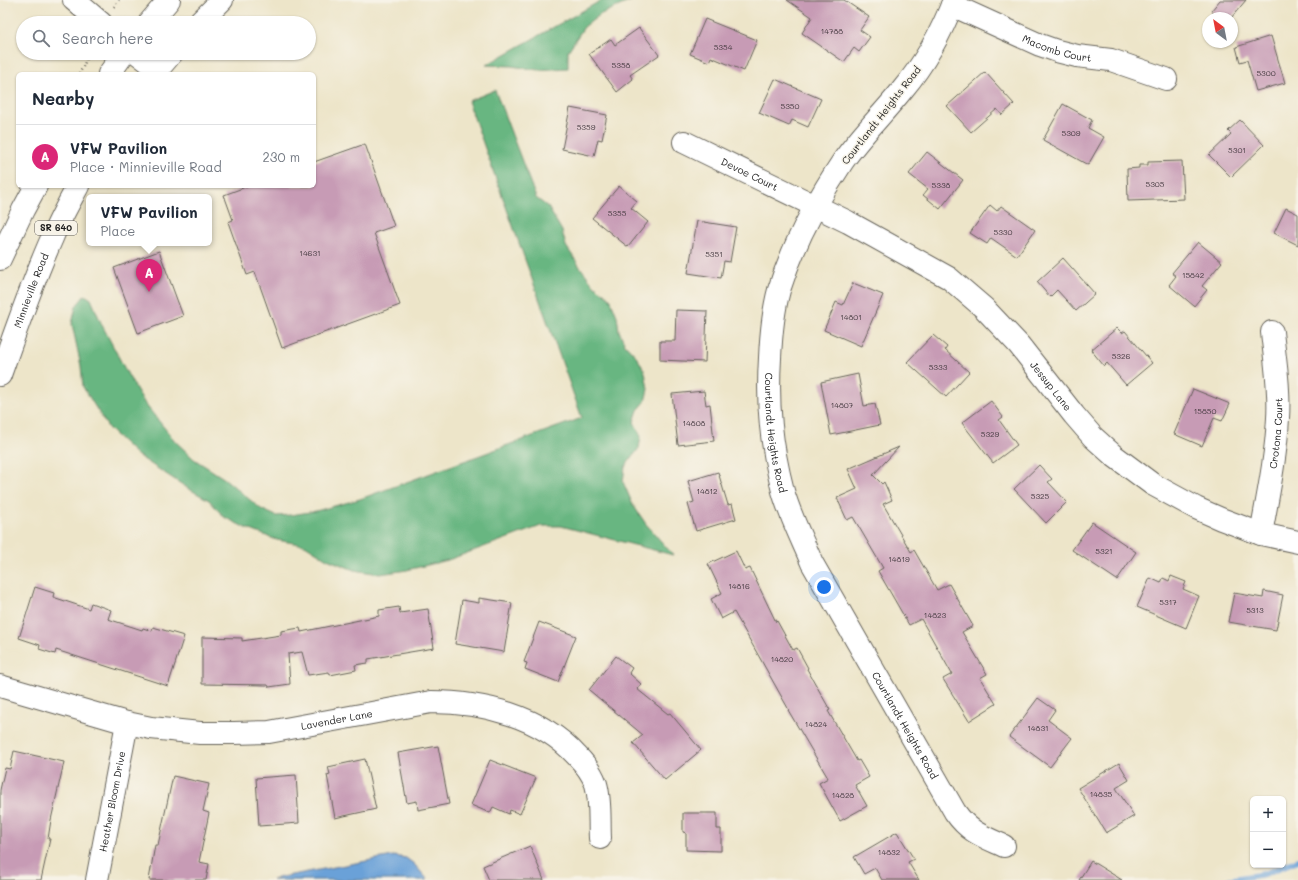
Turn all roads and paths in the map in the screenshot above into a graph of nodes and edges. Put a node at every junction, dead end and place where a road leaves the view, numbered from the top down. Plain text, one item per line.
1 (74, 0) edge
2 (169, 0) edge
3 (222, 0) edge
4 (953, 3) edge
5 (92, 16) edge
6 (155, 16) edge
7 (206, 16) edge
8 (86, 60) edge
9 (119, 60) edge
10 (152, 60) edge
11 (162, 65) edge
12 (80, 72) edge
13 (110, 72) edge
14 (1166, 79) dead end
15 (684, 142) dead end
16 (35, 188) edge
17 (77, 188) edge
18 (816, 206) junction
19 (0, 259) edge
20 (1272, 332) dead end
21 (0, 375) edge
22 (1261, 534) junction
23 (1298, 542) edge
24 (0, 686) edge
25 (127, 723) junction
26 (600, 838) dead end
27 (1004, 846) dead end
28 (97, 880) edge

1 - 5 street
2 - 6 street
3 - 7 street
4 - 14 street, Macomb Court
4 - 18 street, Courtlandt Heights Road
8 - 12 path
9 - 13 street
10 - 11 street
15 - 18 street, Devoe Court
16 - 19 street
17 - 21 street, Minnieville Road / SR 640
18 - 22 street, Jessup Lane
18 - 27 street, Courtlandt Heights Road
20 - 22 street, Crotona Court
22 - 23 street, Jessup Lane
24 - 25 street, Lavender Lane
25 - 26 street, Lavender Lane
25 - 28 street, Heather Bloom Drive

